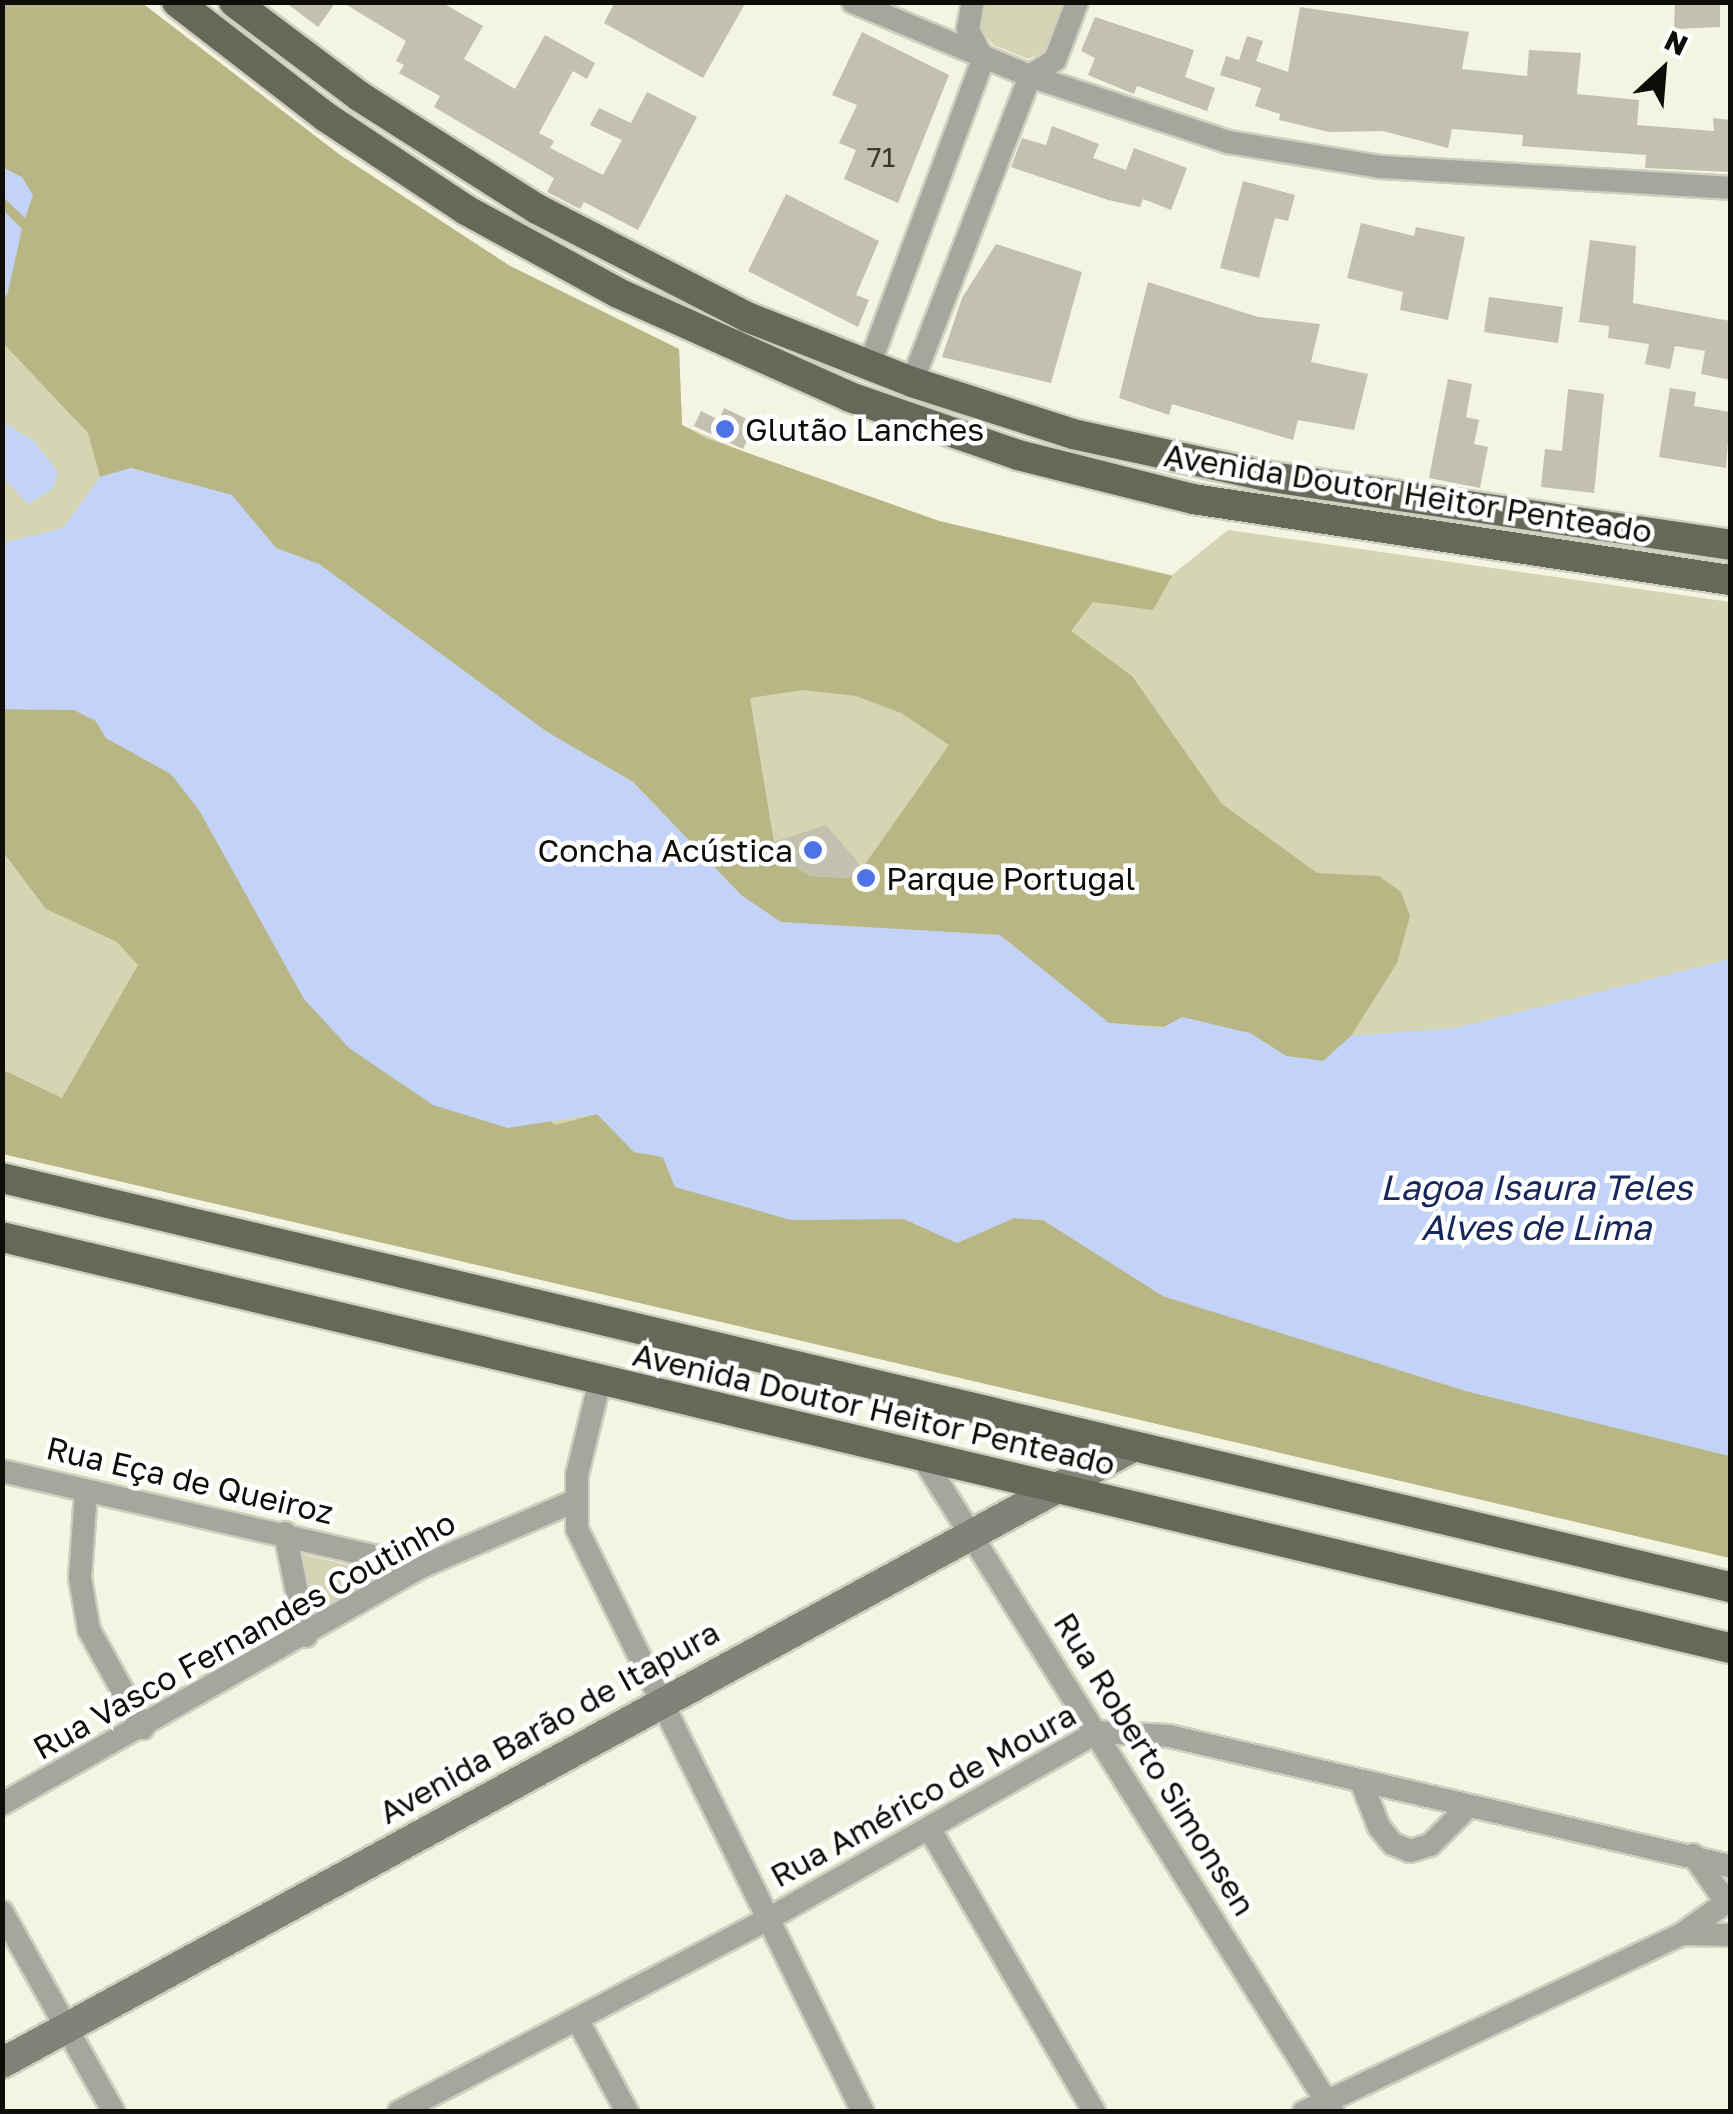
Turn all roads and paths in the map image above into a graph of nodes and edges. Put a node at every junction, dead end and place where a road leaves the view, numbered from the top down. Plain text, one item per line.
1 (177, 2) edge
2 (234, 2) edge
3 (853, 2) edge
4 (973, 2) edge
5 (1077, 2) edge
6 (983, 59) junction
7 (1030, 76) junction
8 (1730, 188) edge
9 (869, 366) junction
10 (912, 382) junction
11 (1730, 545) edge
12 (1730, 580) edge
13 (2, 1178) edge
14 (2, 1236) edge
15 (600, 1380) junction
16 (1131, 1448) junction
17 (920, 1452) junction
18 (2, 1471) edge
19 (1062, 1489) junction
20 (86, 1491) junction
21 (573, 1502) junction
22 (1131, 1505) junction
23 (285, 1534) junction
24 (976, 1540) junction
25 (421, 1567) junction
26 (1730, 1588) edge
27 (306, 1636) junction
28 (1730, 1648) edge
29 (666, 1707) junction
30 (143, 1728) junction
31 (1097, 1732) junction
32 (1361, 1781) junction
33 (2, 1804) edge
34 (1467, 1808) junction
35 (928, 1828) junction
36 (1693, 1855) junction
37 (1730, 1866) edge
38 (1727, 1898) edge
39 (2, 1912) edge
40 (770, 1918) junction
41 (1682, 1934) junction
42 (1730, 1934) edge
43 (577, 2019) junction
44 (72, 2034) junction
45 (2, 2063) edge
46 (2, 2081) edge
47 (1330, 2106) edge
48 (114, 2112) edge
49 (398, 2112) edge
50 (627, 2112) edge
51 (863, 2112) edge
52 (1094, 2112) edge
53 (1304, 2112) edge

1 - 12 main road, Avenida Doutor Heitor Penteado
2 - 9 main road, Avenida Doutor Heitor Penteado
3 - 6 street
4 - 6 street
5 - 7 street
6 - 7 street
6 - 9 street
7 - 8 street
7 - 10 street
9 - 10 main road, Avenida Doutor Heitor Penteado
10 - 11 main road, Avenida Doutor Heitor Penteado
13 - 16 main road, Avenida Doutor Heitor Penteado
14 - 15 main road, Avenida Doutor Heitor Penteado
15 - 17 main road, Avenida Doutor Heitor Penteado
15 - 21 street
16 - 19 main road, Avenida Barão de Itapura
16 - 26 main road, Avenida Doutor Heitor Penteado
17 - 19 main road, Avenida Doutor Heitor Penteado
17 - 24 street, Rua Roberto Simonsen
18 - 20 street, Rua Eça de Queiroz
19 - 22 main road, Avenida Doutor Heitor Penteado
19 - 24 main road, Avenida Barão de Itapura
20 - 23 street, Rua Eça de Queiroz
20 - 30 street
21 - 25 street, Rua Vasco Fernandes Coutinho
21 - 29 street
22 - 24 main road, Avenida Barão de Itapura
22 - 28 main road, Avenida Doutor Heitor Penteado
23 - 25 street, Rua Eça de Queiroz
23 - 27 street
24 - 29 main road, Avenida Barão de Itapura
24 - 31 street, Rua Roberto Simonsen
25 - 27 street, Rua Vasco Fernandes Coutinho
27 - 30 street, Rua Vasco Fernandes Coutinho
29 - 40 street
29 - 44 main road, Avenida Barão de Itapura
30 - 33 street, Rua Vasco Fernandes Coutinho
31 - 32 street, Rua Américo de Moura
31 - 35 street, Rua Américo de Moura
31 - 47 street, Rua Roberto Simonsen
32 - 34 street, Rua Américo de Moura
32 - 34 street
34 - 36 street, Rua Américo de Moura
35 - 40 street, Rua Américo de Moura
35 - 52 street
36 - 37 street, Rua Américo de Moura
36 - 38 street
38 - 41 street
38 - 42 street
39 - 44 street
40 - 43 street, Rua Américo de Moura
40 - 51 street
41 - 42 street
41 - 47 street
43 - 49 street, Rua Américo de Moura
43 - 50 street
44 - 45 main road, Avenida Barão de Itapura
44 - 46 main road, Avenida Barão de Itapura
44 - 48 street
47 - 53 street

